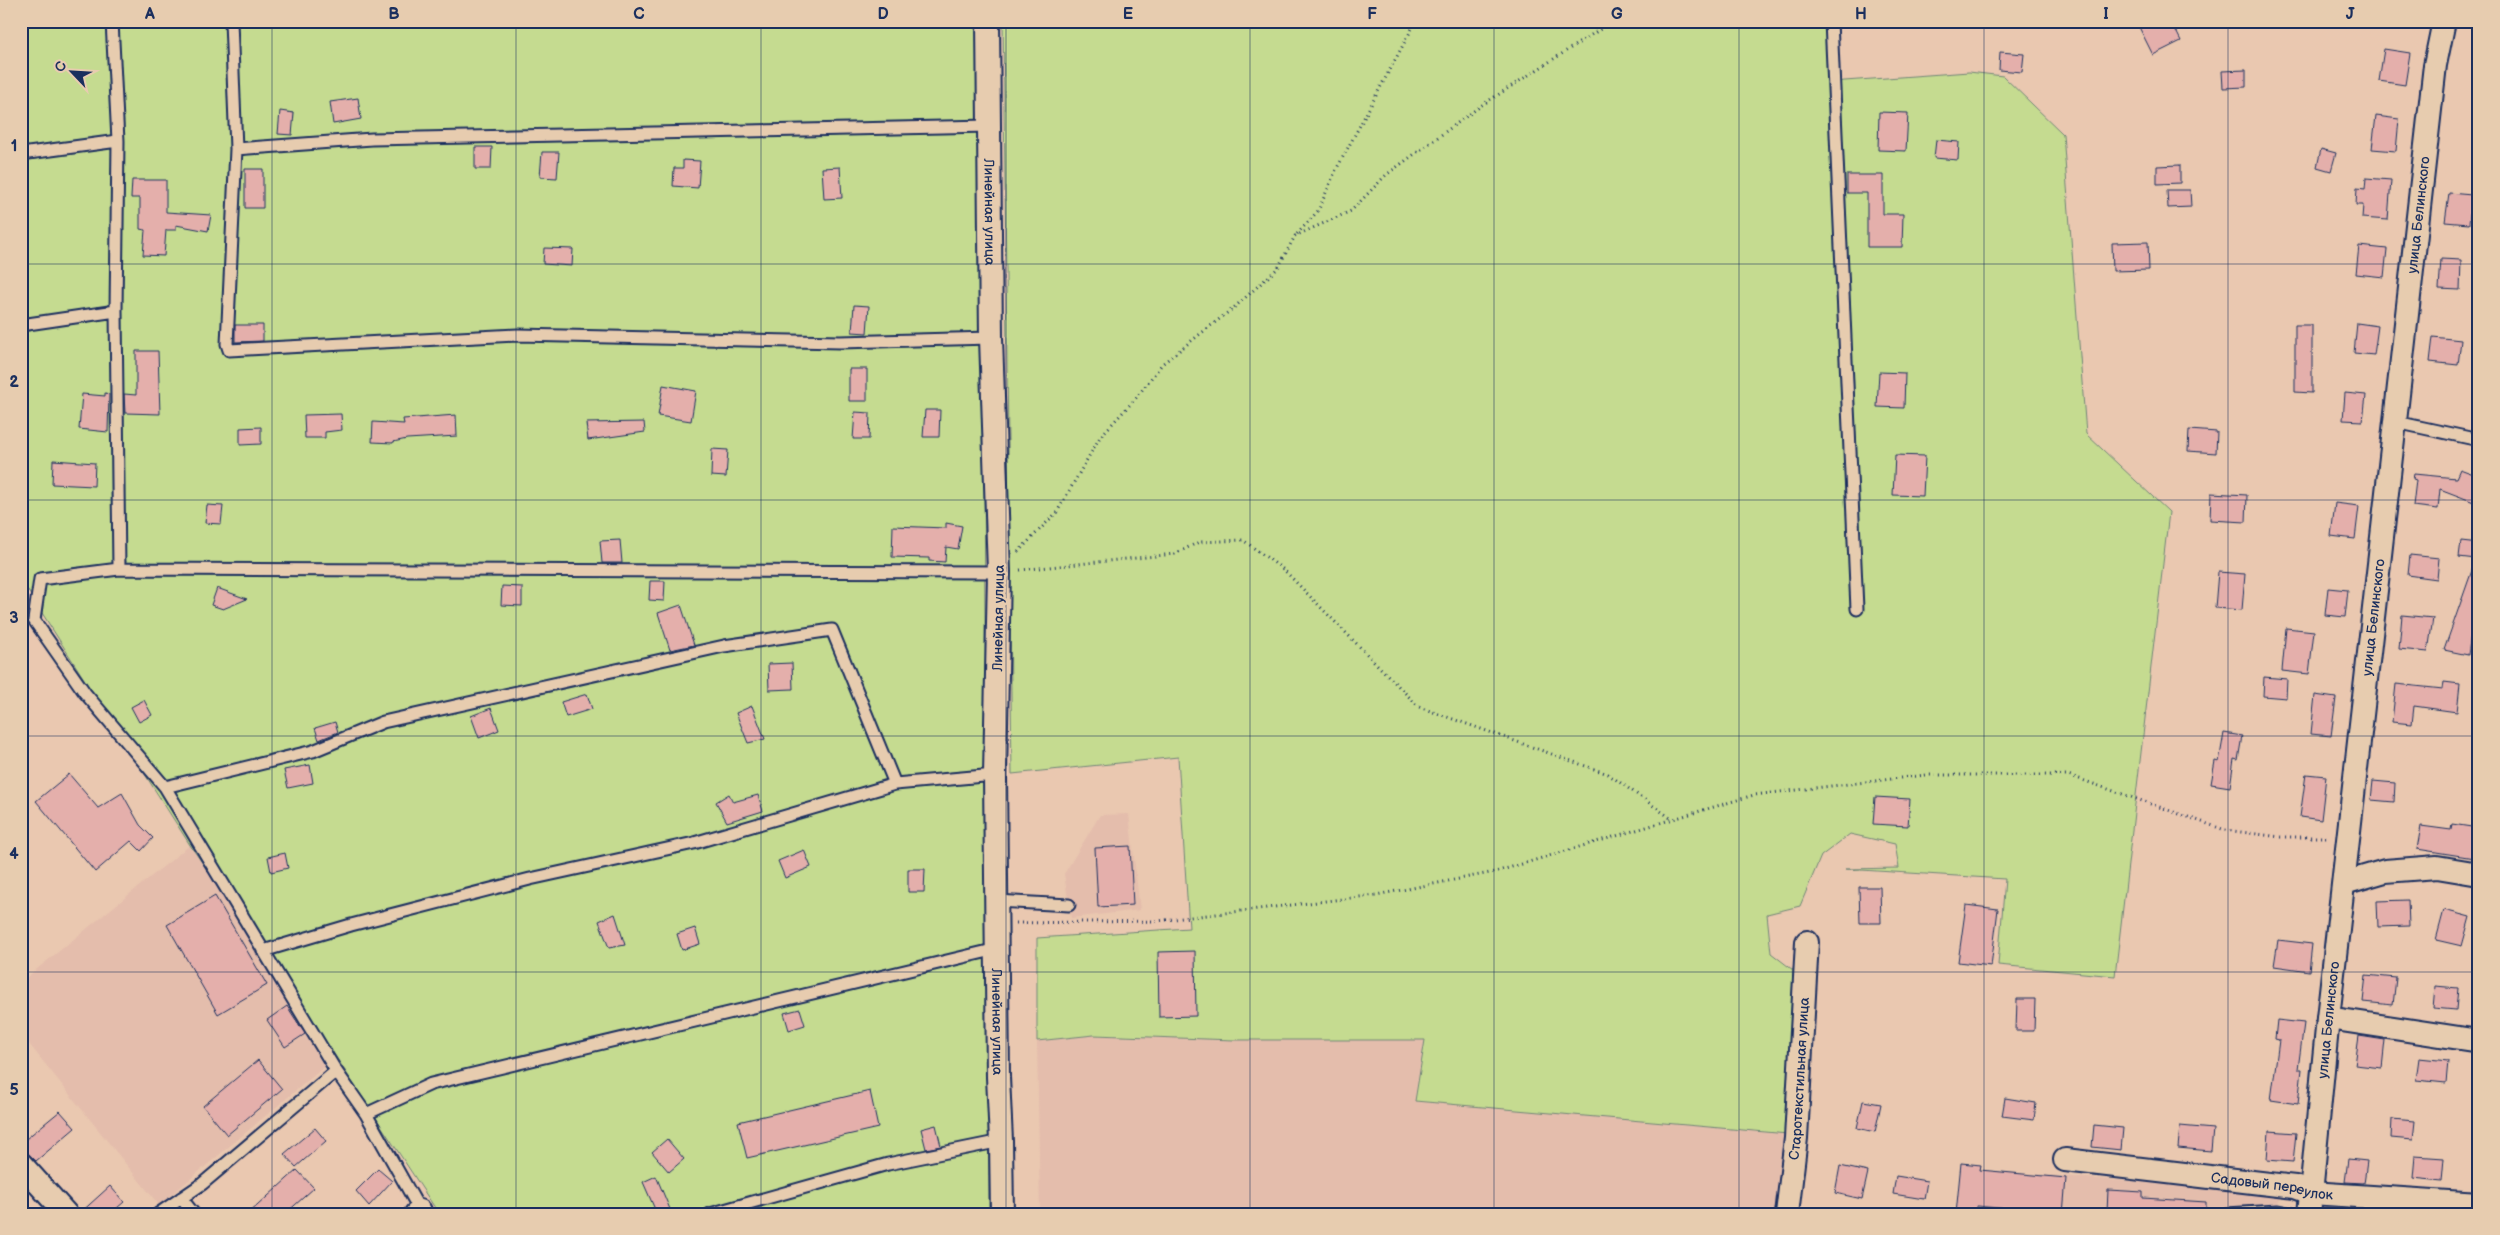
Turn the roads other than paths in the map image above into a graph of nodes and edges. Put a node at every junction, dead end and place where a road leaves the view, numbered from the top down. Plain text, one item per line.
1 (112, 21) edge
2 (231, 21) edge
3 (988, 21) edge
4 (1831, 21) edge
5 (2444, 21) edge
6 (989, 126) junction
7 (118, 141) junction
8 (236, 149) junction
9 (21, 154) edge
10 (116, 311) junction
11 (21, 325) edge
12 (991, 338) junction
13 (2396, 422) junction
14 (2479, 440) edge
15 (119, 569) junction
16 (999, 572) junction
17 (1857, 609) dead end
18 (995, 775) junction
19 (894, 784) junction
20 (164, 787) junction
21 (2479, 874) edge
22 (2344, 883) junction
23 (996, 901) junction
24 (1069, 904) dead end
25 (1807, 942) dead end
26 (997, 949) junction
27 (263, 951) junction
28 (2328, 1018) junction
29 (2479, 1041) edge
30 (336, 1071) junction
31 (366, 1114) junction
32 (1001, 1141) junction
33 (2065, 1160) dead end
34 (21, 1164) edge
35 (181, 1198) junction
36 (2310, 1203) edge
37 (2479, 1204) edge
38 (419, 1213) edge
39 (66, 1214) edge
40 (158, 1214) edge
41 (194, 1214) edge
42 (710, 1214) edge
43 (1002, 1214) edge
44 (1787, 1214) edge
45 (2226, 1214) edge
46 (2293, 1214) edge

1 - 7 lane
2 - 8 lane
3 - 6 street, Линейная улица
4 - 17 lane
5 - 13 street, улица Белинского
6 - 8 lane
6 - 12 street, Линейная улица
7 - 9 lane
7 - 10 lane
8 - 12 lane
10 - 11 lane
10 - 15 lane
12 - 16 street, Линейная улица
13 - 14 lane
13 - 22 street, улица Белинского
15 - 16 lane
15 - 20 lane
16 - 18 street, Линейная улица
18 - 19 lane
18 - 23 street, Линейная улица
19 - 20 lane
19 - 27 lane
20 - 27 lane
21 - 22 street
22 - 28 street, улица Белинского
23 - 24 lane
23 - 26 street, Линейная улица
25 - 44 street, Старотекстильная улица
26 - 31 lane
26 - 32 street, Линейная улица
27 - 30 lane
28 - 29 street
28 - 36 street, улица Белинского
30 - 31 lane
30 - 35 lane
31 - 38 lane
32 - 42 lane
32 - 43 street, Линейная улица
33 - 36 street, Садовый переулок
34 - 39 street
35 - 40 lane
35 - 41 lane
36 - 37 street, Садовый переулок
45 - 46 lane

